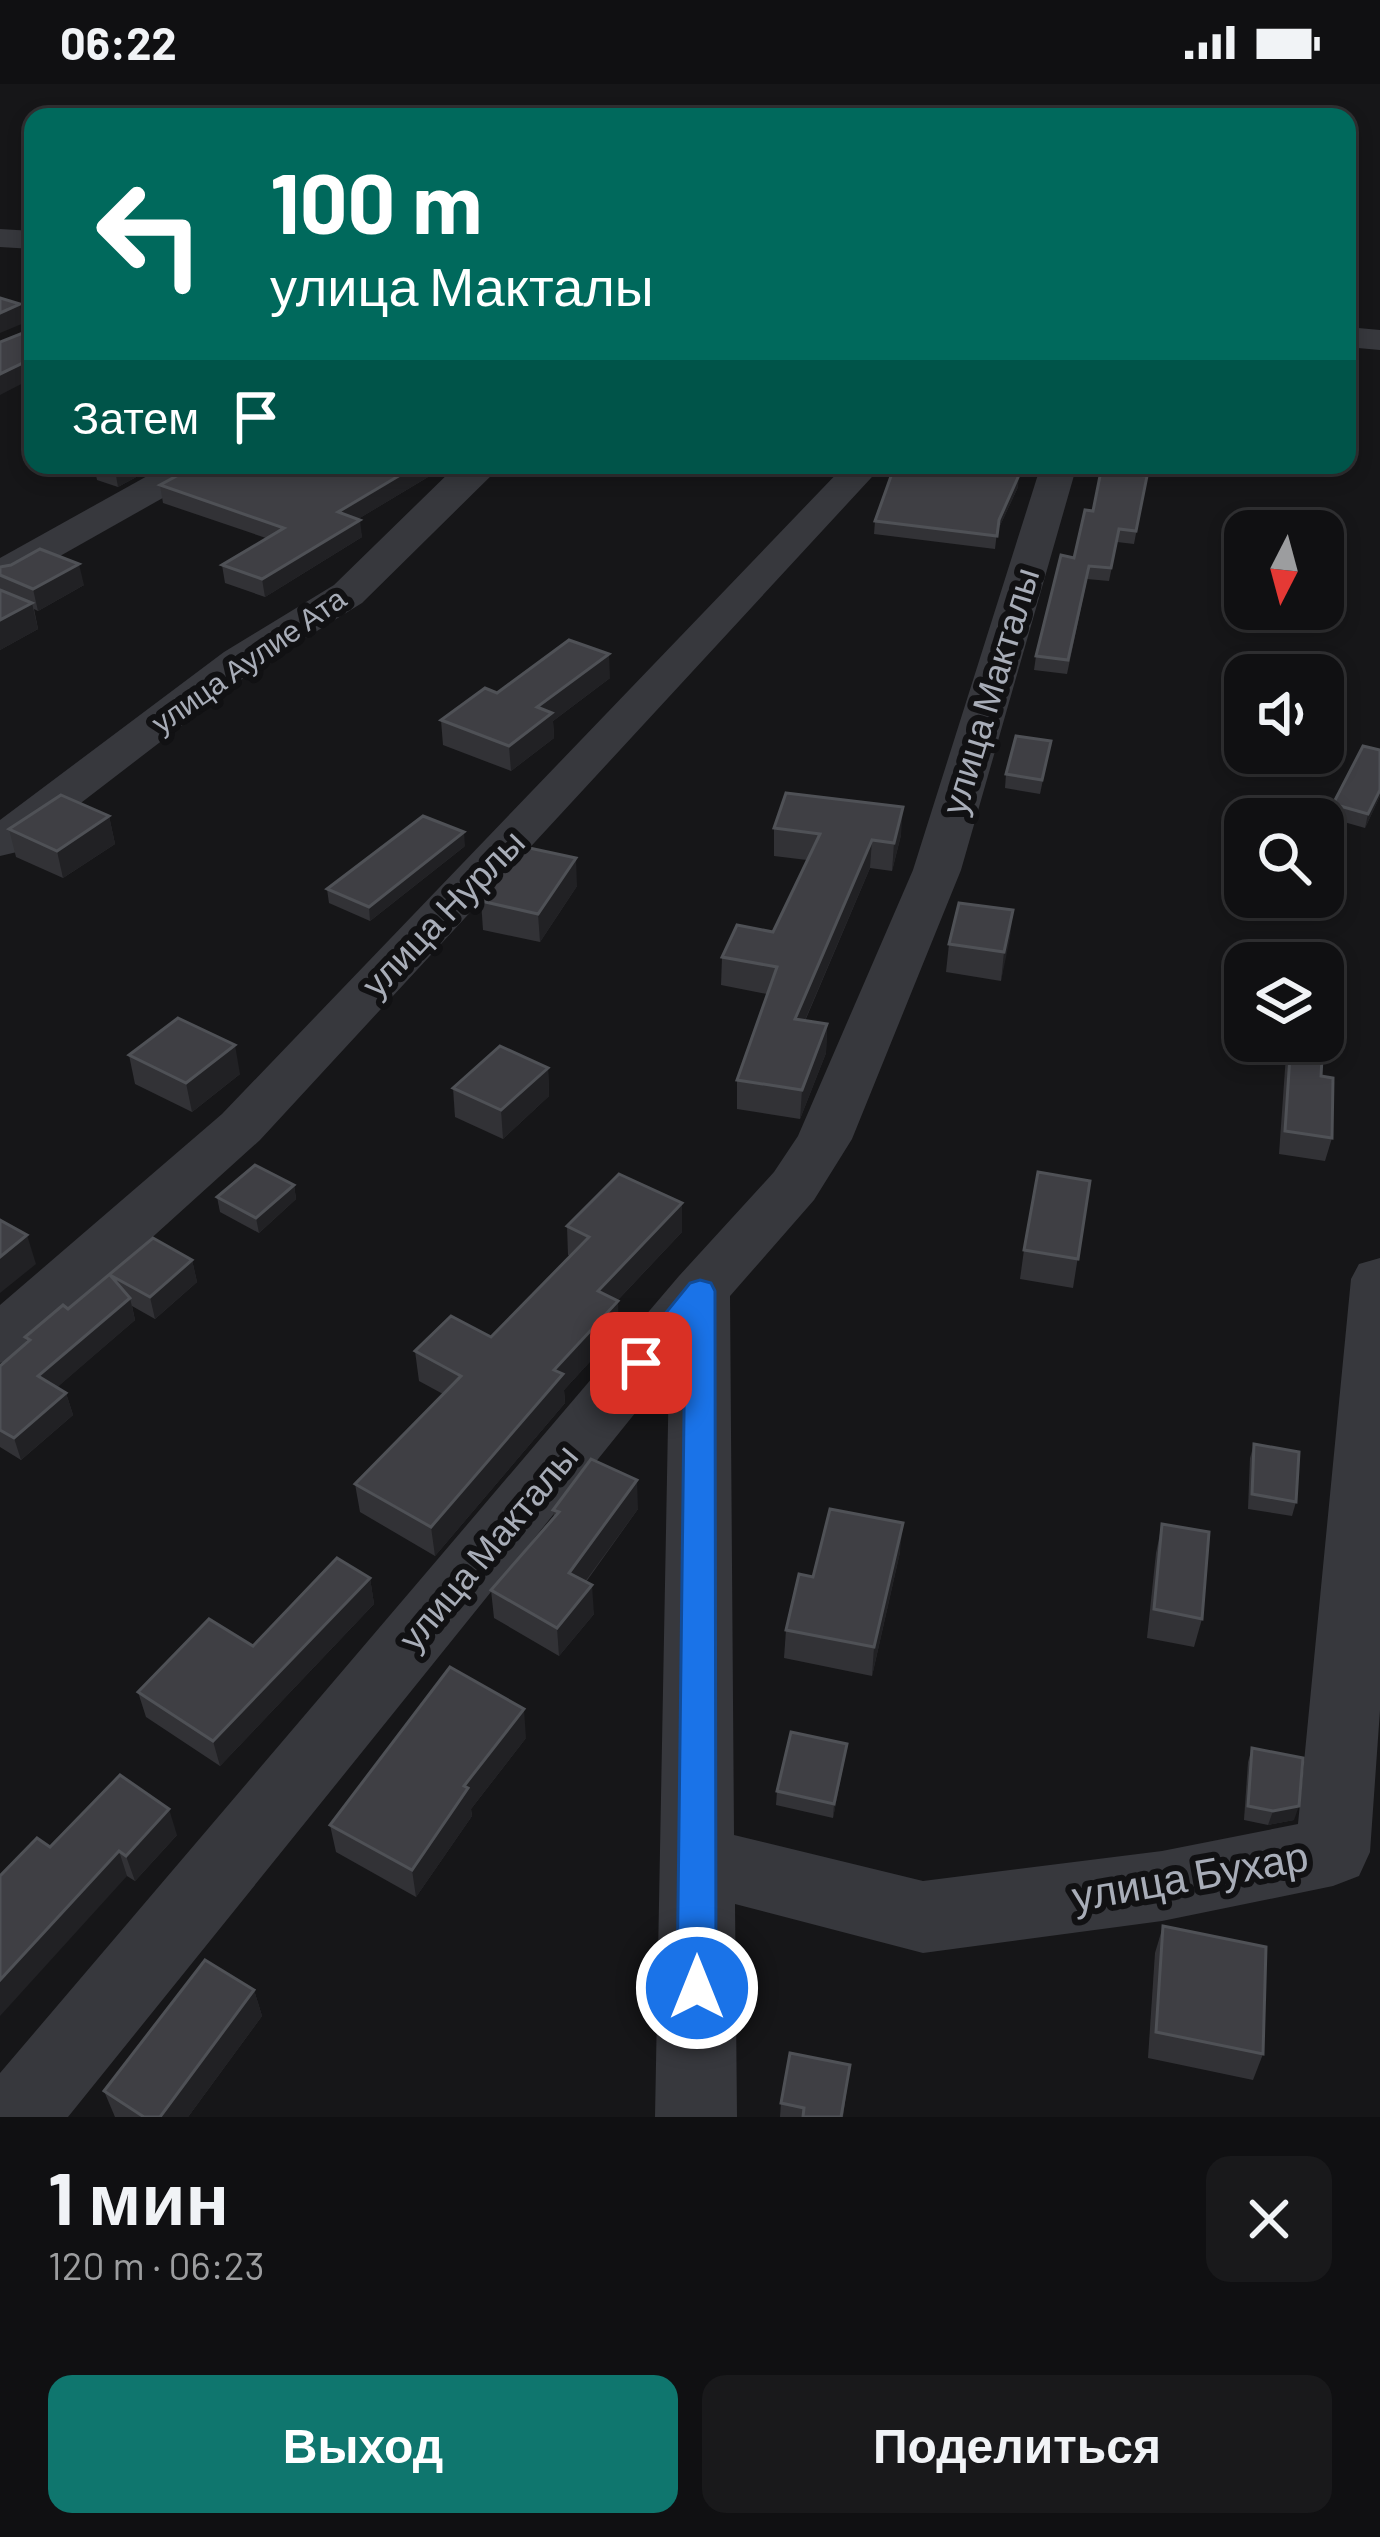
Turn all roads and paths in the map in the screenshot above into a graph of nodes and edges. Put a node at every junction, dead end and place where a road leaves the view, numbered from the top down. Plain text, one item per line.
1 (178, 474) edge
2 (469, 474) edge
3 (857, 474) edge
4 (1056, 474) edge
5 (0, 574) edge
6 (0, 842) edge
7 (1380, 1279) edge
8 (700, 1291) junction
9 (0, 1340) edge
10 (698, 1860) junction
11 (16, 2117) edge
12 (696, 2117) edge

1 - 5 street
2 - 6 street, улица Аулие Ата
3 - 9 street, улица Нурлы
4 - 8 street, улица Макталы
7 - 10 street, улица Бухар
8 - 10 street
8 - 11 street, улица Макталы
10 - 12 street

